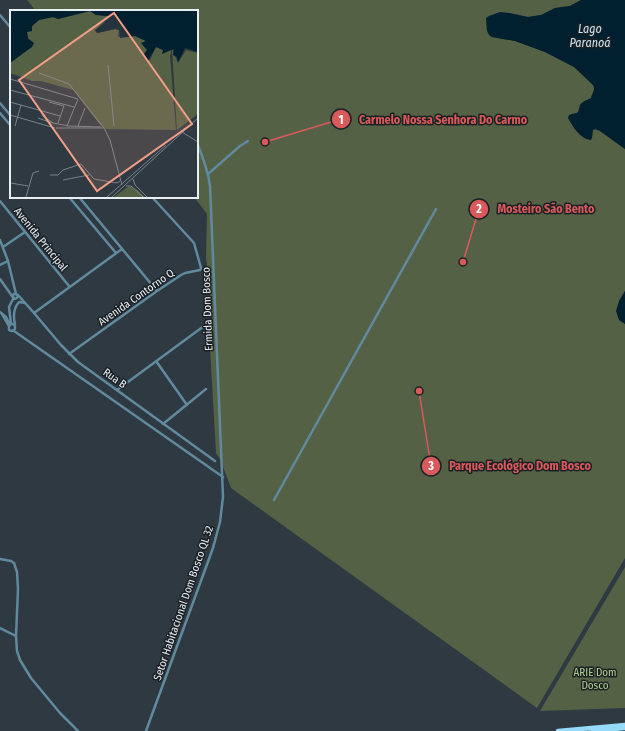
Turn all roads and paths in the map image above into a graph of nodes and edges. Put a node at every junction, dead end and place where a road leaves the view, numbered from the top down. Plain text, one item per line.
1 (0, 15) edge
2 (10, 27) edge
3 (0, 103) edge
4 (0, 113) edge
5 (10, 115) edge
6 (10, 124) edge
7 (248, 141) dead end
8 (198, 146) edge
9 (208, 174) junction
10 (70, 198) edge
11 (80, 198) edge
12 (153, 198) edge
13 (0, 201) edge
14 (436, 209) dead end
15 (25, 232) junction
16 (0, 240) edge
17 (3, 247) junction
18 (122, 248) junction
19 (116, 253) junction
20 (8, 261) junction
21 (0, 265) edge
22 (0, 279) edge
23 (69, 286) junction
24 (157, 291) junction
25 (17, 295) junction
26 (12, 298) junction
27 (18, 303) junction
28 (25, 303) junction
29 (1, 313) edge
30 (34, 313) junction
31 (10, 325) junction
32 (15, 325) junction
33 (204, 326) dead end
34 (14, 330) junction
35 (69, 354) junction
36 (156, 361) junction
37 (206, 389) dead end
38 (117, 390) junction
39 (187, 405) junction
40 (163, 424) junction
41 (215, 461) dead end
42 (223, 478) junction
43 (274, 500) dead end
44 (0, 559) edge
45 (0, 628) edge
46 (16, 636) junction
47 (625, 725) edge
48 (625, 728) edge
49 (78, 731) edge
50 (146, 731) edge
51 (558, 731) edge
52 (593, 731) edge

1 - 2 street
3 - 5 street
4 - 6 street
7 - 9 street
8 - 9 street, Ermida Dom Bosco
9 - 42 street, Ermida Dom Bosco
10 - 19 street
11 - 18 street
12 - 24 street, Avenida Contorno Q
13 - 15 street, Avenida Principal
14 - 43 street
15 - 17 street
15 - 23 street, Avenida Principal
16 - 17 street, Rua B
17 - 20 street, Rua B
18 - 19 street
18 - 24 street
19 - 23 street
20 - 21 street
20 - 25 street, Rua B
22 - 26 street
23 - 30 street
24 - 35 street, Avenida Contorno Q
25 - 26 street
25 - 27 street
25 - 28 street, Rua B
26 - 27 street
26 - 31 street
27 - 28 street
27 - 32 street
28 - 30 street, Rua B
29 - 31 street
30 - 35 street, Rua B
31 - 32 street
31 - 34 street
32 - 34 street
33 - 36 street
34 - 42 street
35 - 38 street, Rua B
36 - 38 street
36 - 39 street
37 - 39 street
38 - 40 street, Rua B
39 - 40 street
40 - 41 street, Rua B
42 - 50 street, Setor Habitacional Dom Bosco QL 32
44 - 46 street
45 - 46 street
46 - 49 street
47 - 51 main road
48 - 52 main road

